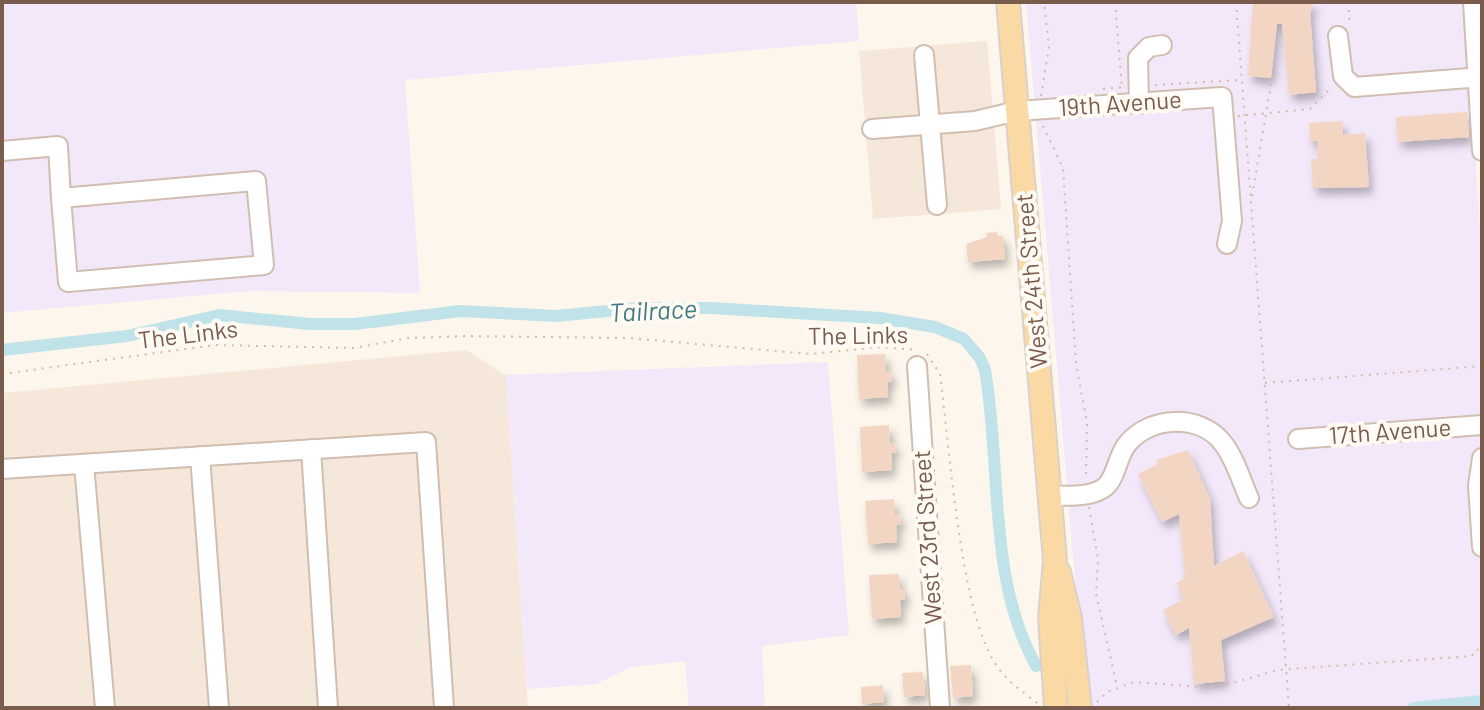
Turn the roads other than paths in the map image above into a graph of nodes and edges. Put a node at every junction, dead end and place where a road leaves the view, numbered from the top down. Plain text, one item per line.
1 (1008, 2) edge
2 (1473, 2) edge
3 (1338, 36) dead end
4 (1162, 45) dead end
5 (924, 55) dead end
6 (1480, 77) edge
7 (1131, 96) junction
8 (1028, 110) junction
9 (930, 125) junction
10 (872, 129) dead end
11 (2, 151) edge
12 (1482, 151) edge
13 (61, 198) junction
14 (937, 205) dead end
15 (1227, 244) dead end
16 (917, 366) dead end
17 (1482, 425) edge
18 (1298, 439) dead end
19 (311, 449) junction
20 (200, 456) junction
21 (1482, 458) edge
22 (84, 464) junction
23 (2, 469) edge
24 (1050, 496) junction
25 (1249, 498) dead end
26 (1482, 547) edge
27 (1055, 560) junction
28 (1080, 706) edge
29 (1056, 707) edge
30 (105, 708) edge
31 (219, 708) edge
32 (328, 708) edge
33 (444, 708) edge
34 (940, 708) edge

1 - 8 main road, West 24th Street
2 - 6 street
3 - 6 street
4 - 7 street
5 - 9 street
6 - 12 street
7 - 8 street, 19th Avenue
7 - 15 street, 19th Avenue
8 - 9 street, 19th Avenue
8 - 24 main road, West 24th Street
9 - 10 street, 19th Avenue
9 - 14 street
11 - 13 street
13 - 13 street
16 - 34 street, West 23rd Street
17 - 18 street, 17th Avenue
19 - 20 street
19 - 32 street
19 - 33 street
20 - 22 street
20 - 31 street
21 - 26 street
22 - 23 street
22 - 30 street
24 - 25 street
24 - 27 main road, West 24th Street
27 - 28 main road, West 24th Street
27 - 29 main road, West 24th Street

